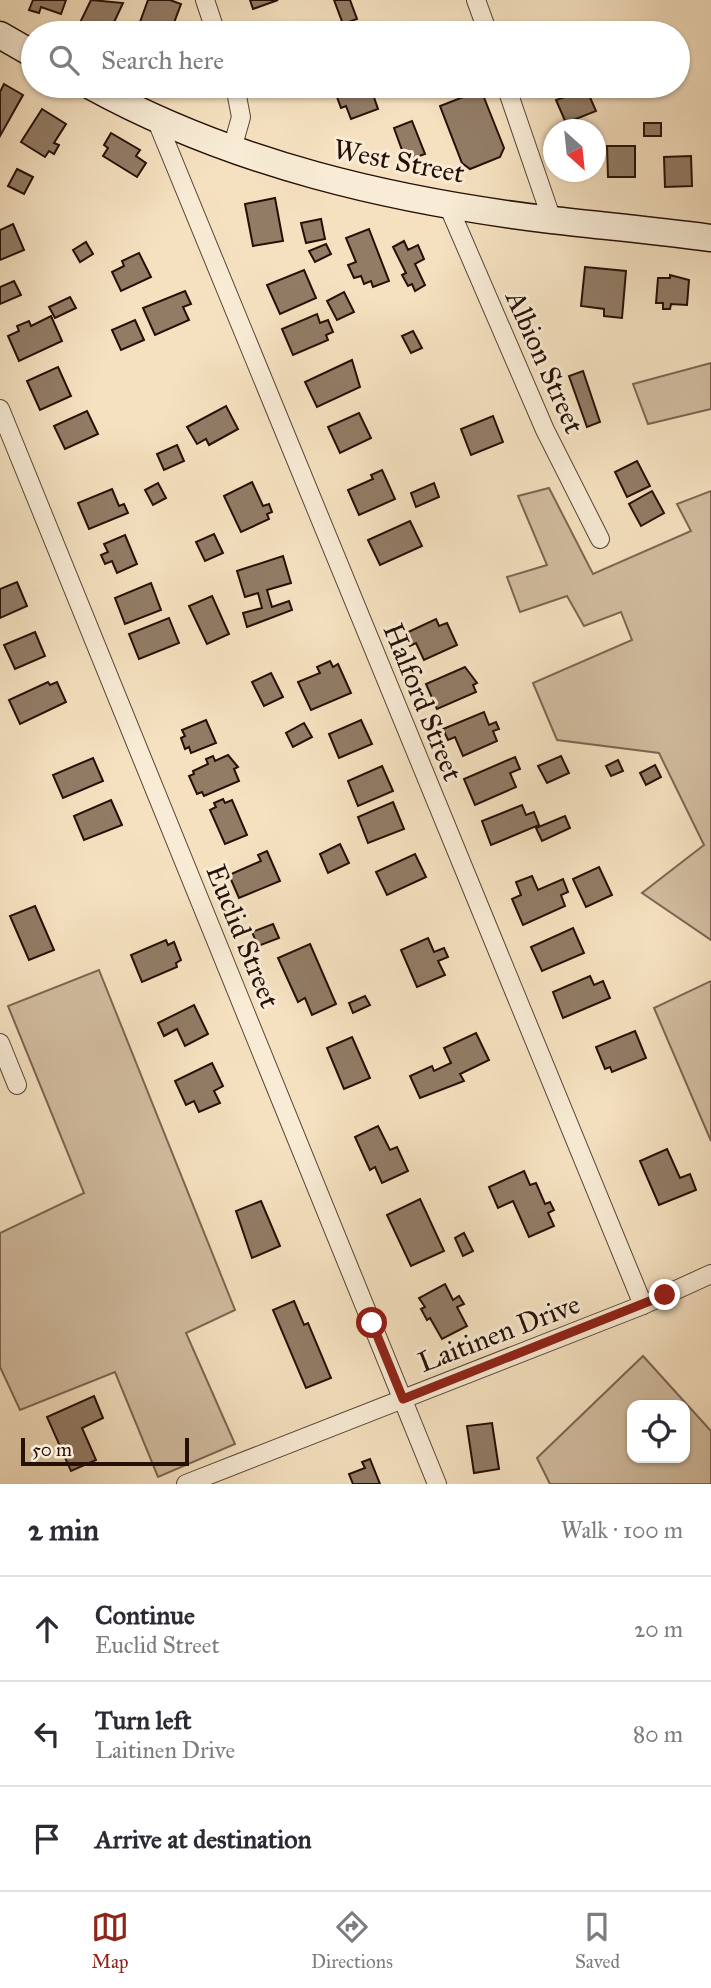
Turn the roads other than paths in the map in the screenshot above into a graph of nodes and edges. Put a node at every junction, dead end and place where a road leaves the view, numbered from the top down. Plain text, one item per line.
1 (205, 0) edge
2 (476, 0) edge
3 (212, 21) edge
4 (484, 21) edge
5 (0, 35) edge
6 (21, 47) edge
7 (115, 98) edge
8 (237, 98) edge
9 (510, 98) edge
10 (156, 119) junction
11 (232, 149) junction
12 (447, 203) junction
13 (552, 220) junction
14 (711, 238) edge
15 (0, 409) edge
16 (600, 539) dead end
17 (0, 1043) edge
18 (17, 1085) dead end
19 (711, 1274) edge
20 (643, 1305) junction
21 (403, 1399) junction
22 (186, 1484) edge
23 (437, 1484) edge

1 - 3 street
2 - 4 street
5 - 6 main road
7 - 10 main road, West Street
8 - 11 street
9 - 13 street
10 - 11 main road, West Street
10 - 20 street, Halford Street
11 - 12 main road, West Street
12 - 13 main road, West Street
12 - 16 street, Albion Street
13 - 14 main road, West Street
15 - 21 street, Euclid Street
17 - 18 street
19 - 20 street, Laitinen Drive
20 - 21 street, Laitinen Drive
21 - 22 street, Laitinen Drive
21 - 23 street, Euclid Street

